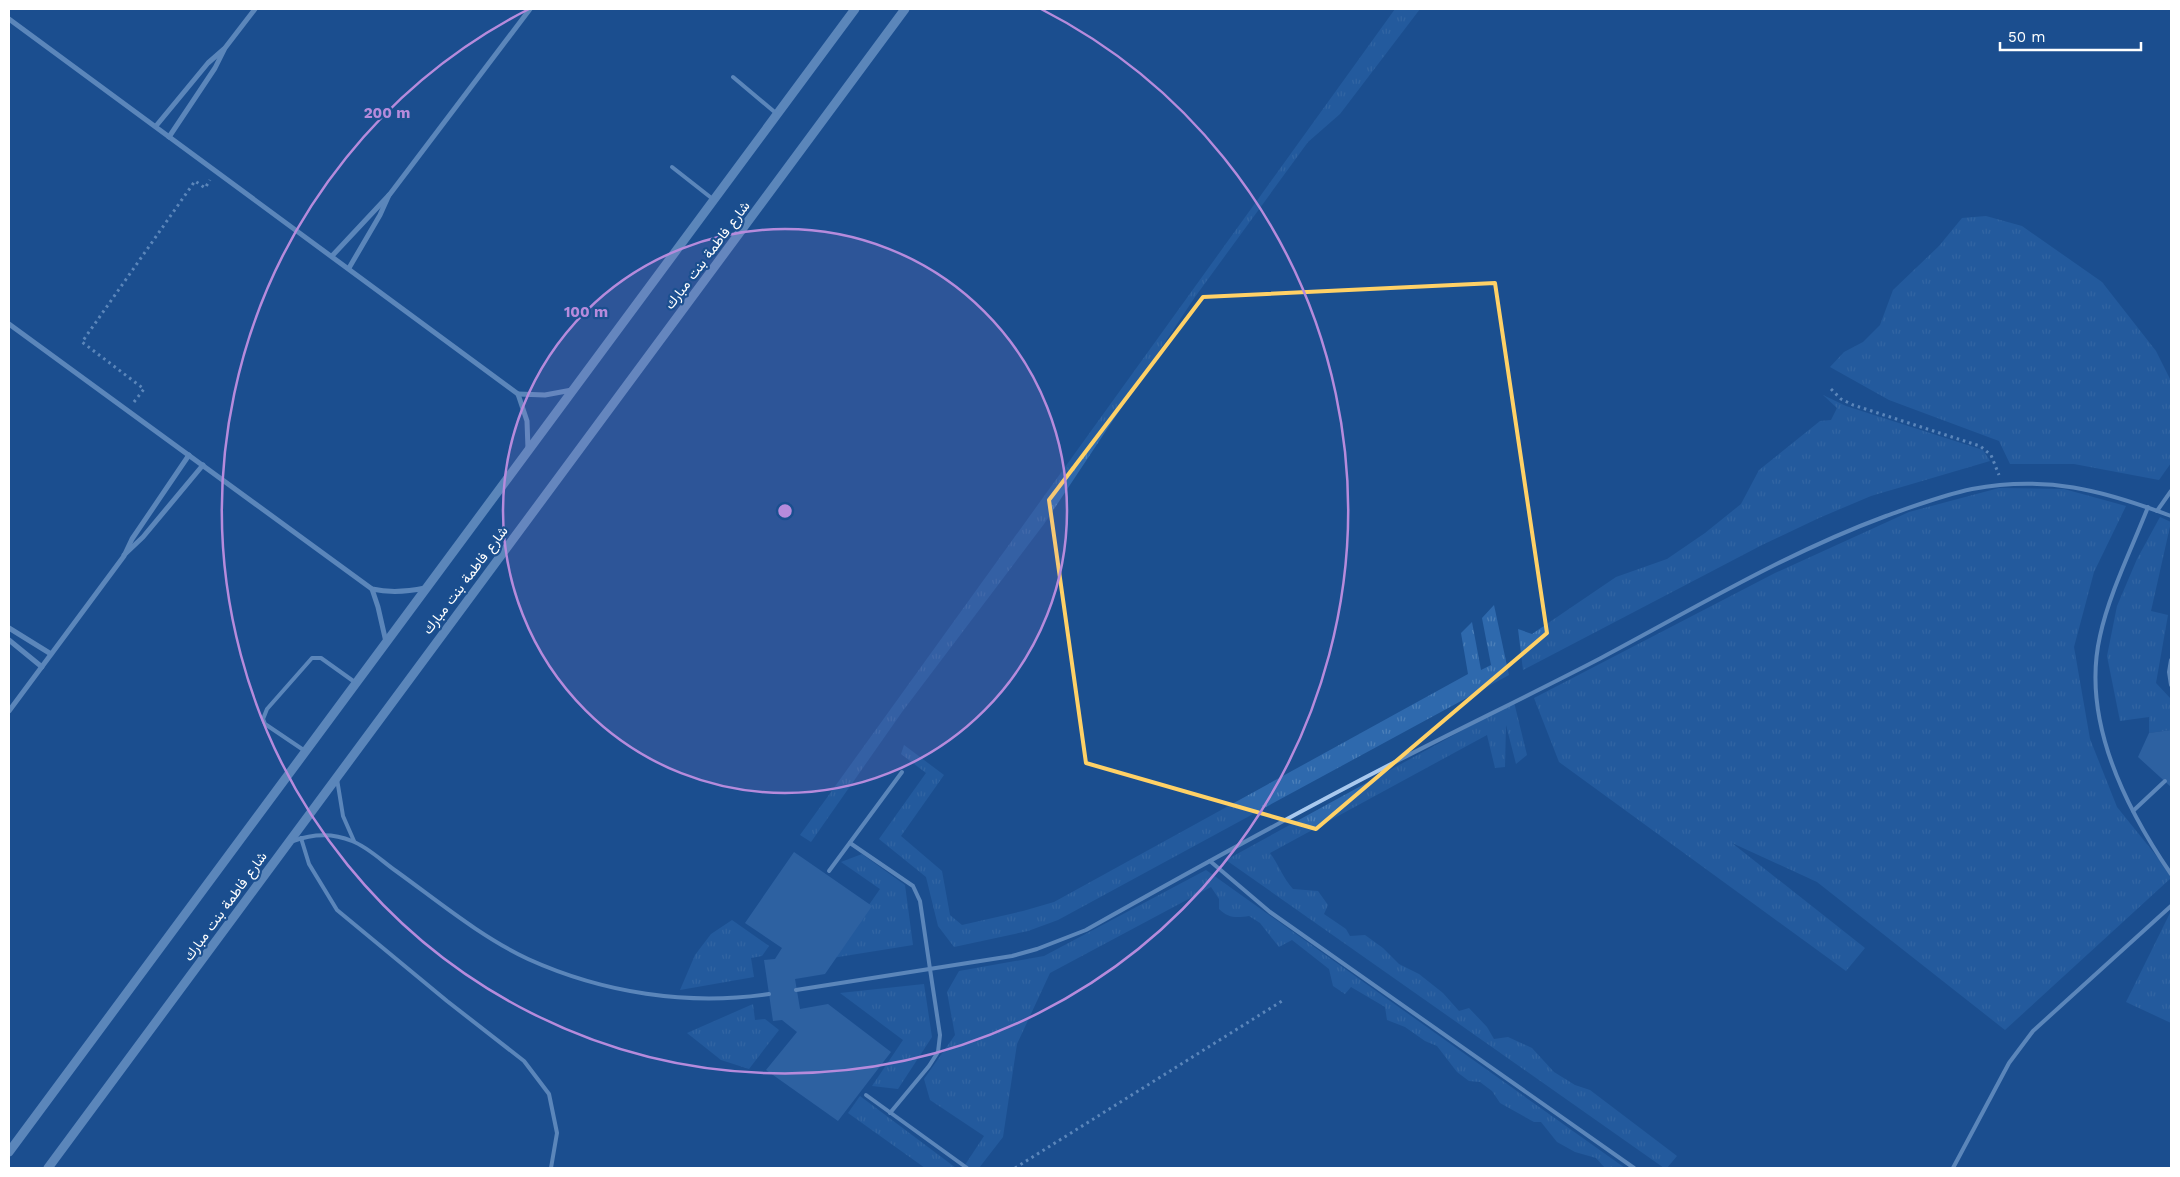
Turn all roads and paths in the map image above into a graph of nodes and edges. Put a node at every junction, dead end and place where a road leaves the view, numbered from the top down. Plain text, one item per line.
1 (255, 9) edge
2 (530, 9) edge
3 (855, 9) edge
4 (905, 9) edge
5 (9, 18) edge
6 (225, 48) junction
7 (733, 77) dead end
8 (776, 114) junction
9 (156, 126) junction
10 (169, 136) junction
11 (672, 167) dead end
12 (216, 171) junction
13 (390, 194) junction
14 (714, 200) junction
15 (332, 256) junction
16 (349, 268) junction
17 (9, 324) edge
18 (573, 390) junction
19 (1831, 390) dead end
20 (518, 394) junction
21 (128, 411) junction
22 (528, 450) junction
23 (189, 455) junction
24 (202, 465) junction
25 (2003, 485) junction
26 (2171, 492) edge
27 (2148, 508) junction
28 (2158, 511) junction
29 (2171, 516) edge
30 (124, 556) junction
31 (425, 588) junction
32 (372, 589) junction
33 (9, 628) edge
34 (9, 640) edge
35 (386, 642) junction
36 (51, 654) junction
37 (2171, 660) edge
38 (42, 667) junction
39 (356, 683) junction
40 (2171, 685) edge
41 (9, 711) edge
42 (306, 751) junction
43 (902, 772) dead end
44 (337, 775) junction
45 (2164, 781) dead end
46 (2133, 811) junction
47 (301, 838) junction
48 (354, 841) junction
49 (289, 842) junction
50 (850, 842) junction
51 (1210, 861) junction
52 (829, 871) dead end
53 (2171, 874) edge
54 (2171, 906) edge
55 (930, 969) junction
56 (796, 990) dead end
57 (769, 994) dead end
58 (1282, 1001) dead end
59 (866, 1095) dead end
60 (890, 1113) junction
61 (9, 1152) edge
62 (49, 1167) edge
63 (551, 1168) edge
64 (967, 1168) edge
65 (1015, 1168) edge
66 (1634, 1168) edge
67 (1953, 1168) edge

1 - 6 street
2 - 13 street
3 - 8 street, شارع فاطمة بنت مبارك
4 - 44 street, شارع فاطمة بنت مبارك
5 - 9 street
6 - 9 street
6 - 10 street
7 - 8 lane
8 - 14 street, شارع فاطمة بنت مبارك
9 - 10 street
10 - 12 street
11 - 14 lane
12 - 15 street
12 - 21 path
13 - 15 street
13 - 16 street
14 - 18 street, شارع فاطمة بنت مبارك
15 - 16 street
16 - 20 street
17 - 21 street
18 - 20 street
18 - 22 street, شارع فاطمة بنت مبارك
19 - 25 path
20 - 22 street
21 - 23 street
22 - 31 street, شارع فاطمة بنت مبارك
23 - 24 street
23 - 30 street
24 - 30 street
24 - 32 street
25 - 27 lane
25 - 51 lane
26 - 28 lane
27 - 28 lane
27 - 46 lane
28 - 29 lane
30 - 36 street
31 - 32 street
31 - 35 street, شارع فاطمة بنت مبارك
32 - 35 street
33 - 36 street
34 - 38 street
35 - 39 street, شارع فاطمة بنت مبارك
36 - 38 street
37 - 40 lane
38 - 41 street
39 - 42 street, شارع فاطمة بنت مبارك
39 - 42 lane
42 - 61 street, شارع فاطمة بنت مبارك
43 - 50 lane
44 - 48 lane
44 - 49 street, شارع فاطمة بنت مبارك
45 - 46 lane
46 - 53 lane
47 - 48 lane
47 - 49 lane
47 - 63 lane
48 - 57 lane
49 - 62 street, شارع فاطمة بنت مبارك
50 - 52 lane
50 - 55 lane
51 - 55 lane
51 - 66 lane
54 - 67 lane
55 - 56 lane
55 - 60 lane
58 - 65 path
59 - 60 lane
60 - 64 lane

